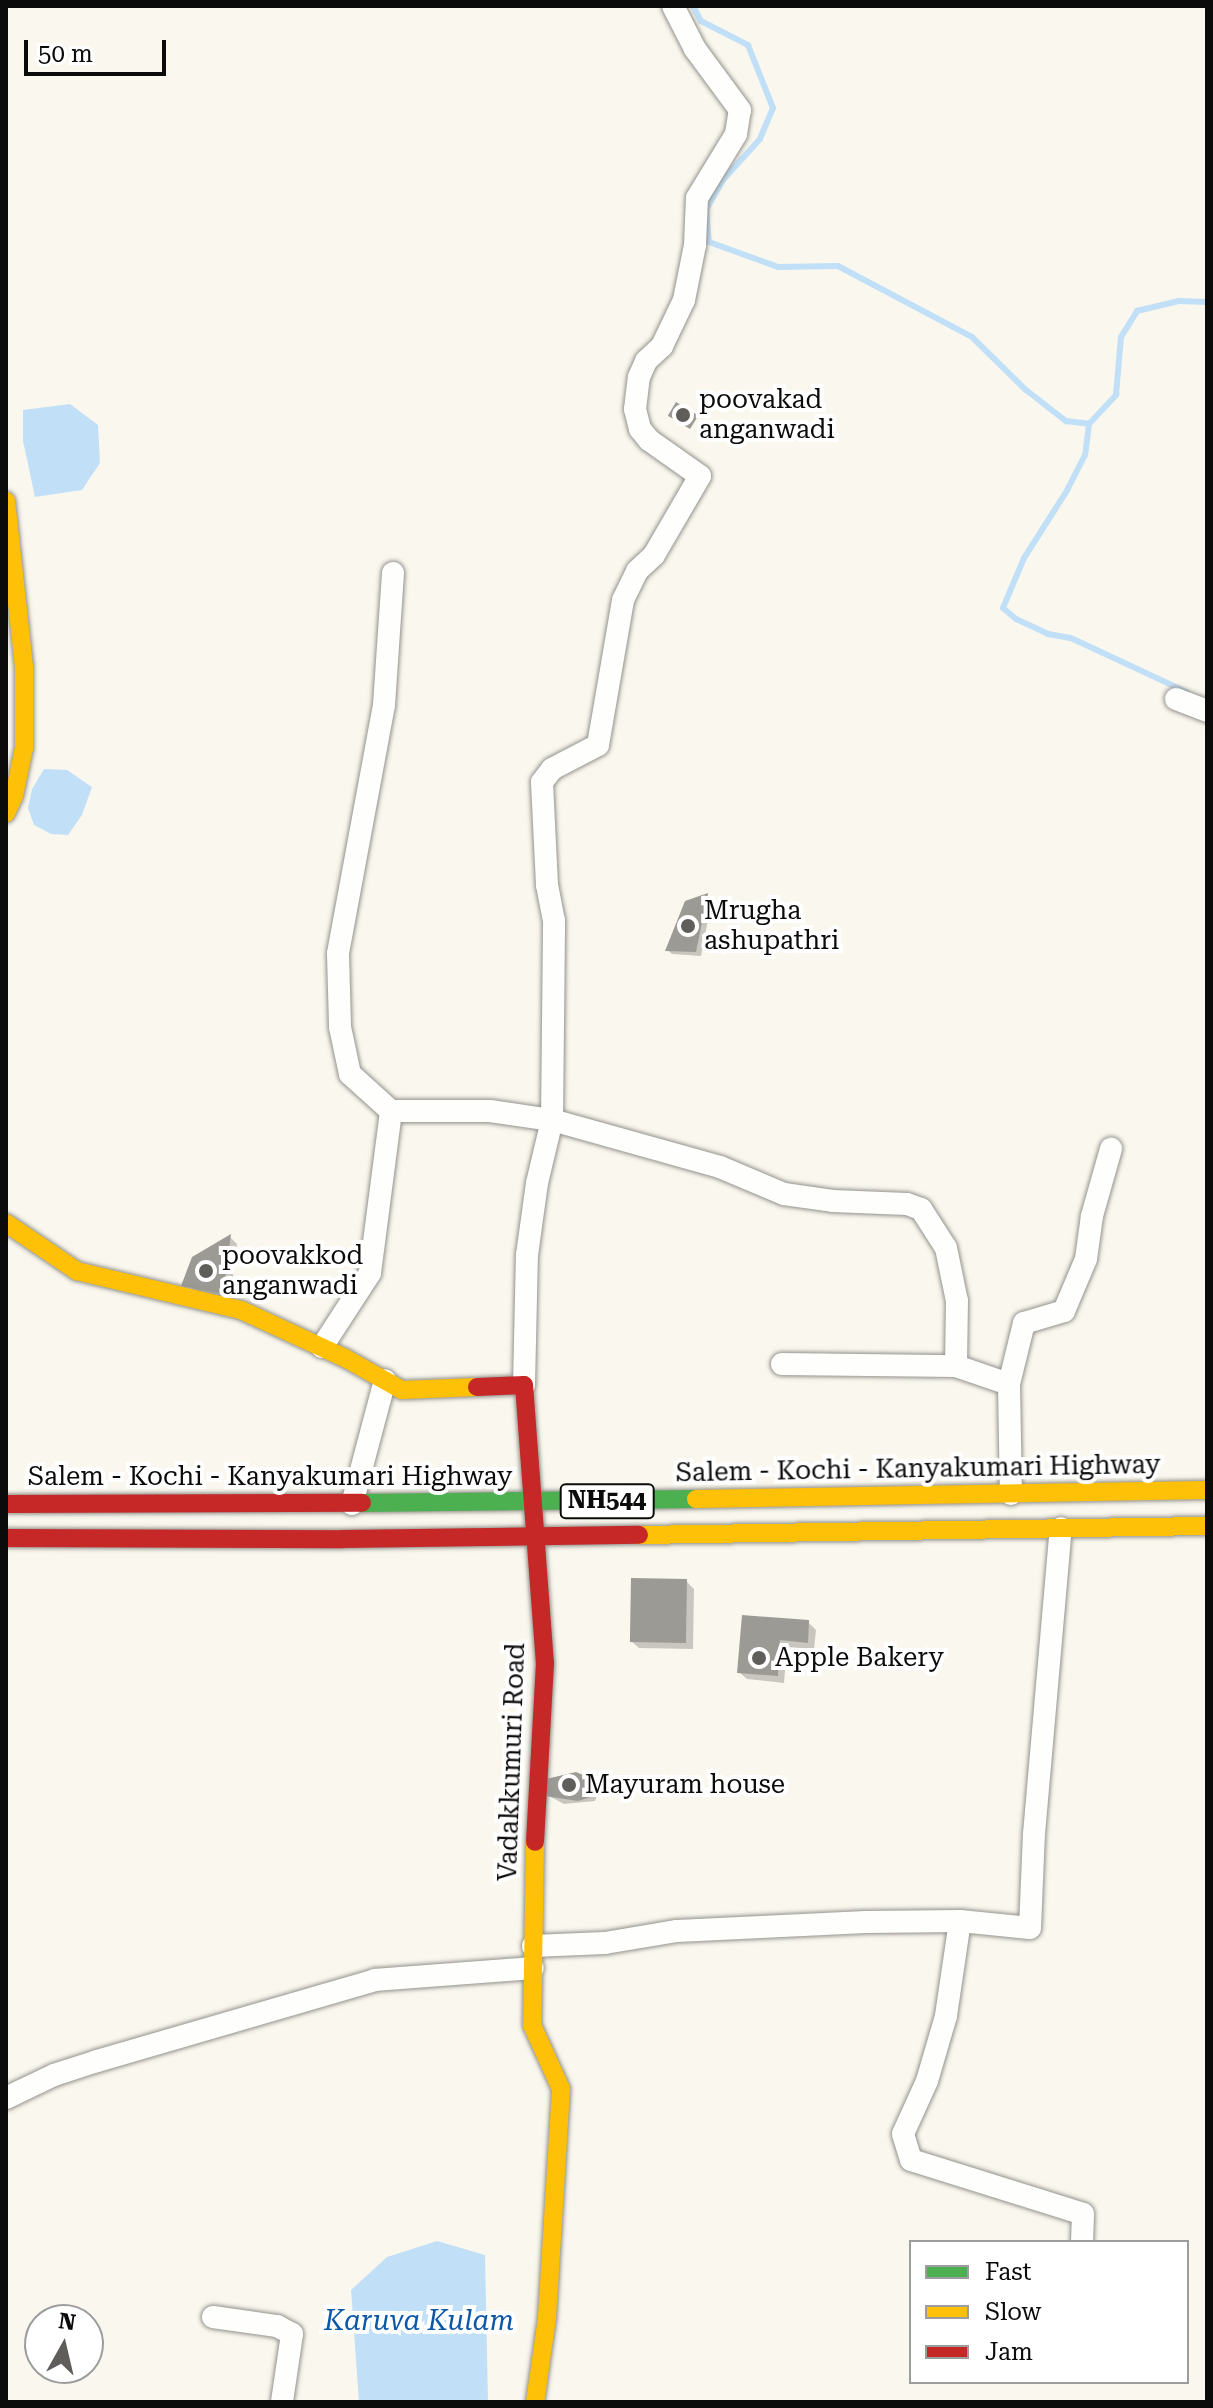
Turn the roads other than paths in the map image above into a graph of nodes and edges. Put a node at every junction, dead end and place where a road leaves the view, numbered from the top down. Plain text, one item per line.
1 (673, 6) edge
2 (6, 501) edge
3 (393, 573) dead end
4 (1176, 699) dead end
5 (1207, 711) edge
6 (6, 813) edge
7 (391, 1111) junction
8 (552, 1120) junction
9 (1111, 1149) dead end
10 (6, 1223) edge
11 (322, 1347) junction
12 (782, 1364) dead end
13 (956, 1366) junction
14 (385, 1380) junction
15 (1009, 1384) junction
16 (524, 1385) junction
17 (1207, 1490) edge
18 (1011, 1494) junction
19 (531, 1502) junction
20 (6, 1504) edge
21 (352, 1504) junction
22 (1207, 1526) edge
23 (1061, 1528) junction
24 (534, 1536) junction
25 (6, 1538) edge
26 (960, 1921) junction
27 (533, 1957) junction
28 (6, 2098) edge
29 (1082, 2240) edge
30 (213, 2317) dead end
31 (282, 2402) edge
32 (535, 2402) edge

1 - 8 street
2 - 6 main road
3 - 7 street
4 - 5 street
7 - 8 street
7 - 11 street
8 - 13 street
8 - 16 street
9 - 15 street
10 - 11 main road
11 - 14 main road
12 - 13 street
13 - 15 street
14 - 16 main road
14 - 21 street
15 - 18 street
16 - 19 main road, Vadakkumuri Road
17 - 18 main road, Salem - Kochi - Kanyakumari Highway / NH544
18 - 19 main road, Salem - Kochi - Kanyakumari Highway / NH544
19 - 21 main road, Salem - Kochi - Kanyakumari Highway / NH544
19 - 24 main road, Vadakkumuri Road
20 - 21 main road, Salem - Kochi - Kanyakumari Highway / NH544
22 - 23 main road, NH544
23 - 24 main road, NH544
23 - 26 street
24 - 25 main road, NH544
24 - 27 main road, Vadakkumuri Road
26 - 27 street
26 - 29 street
27 - 28 street
27 - 32 main road, Vadakkumuri Road
30 - 31 street

